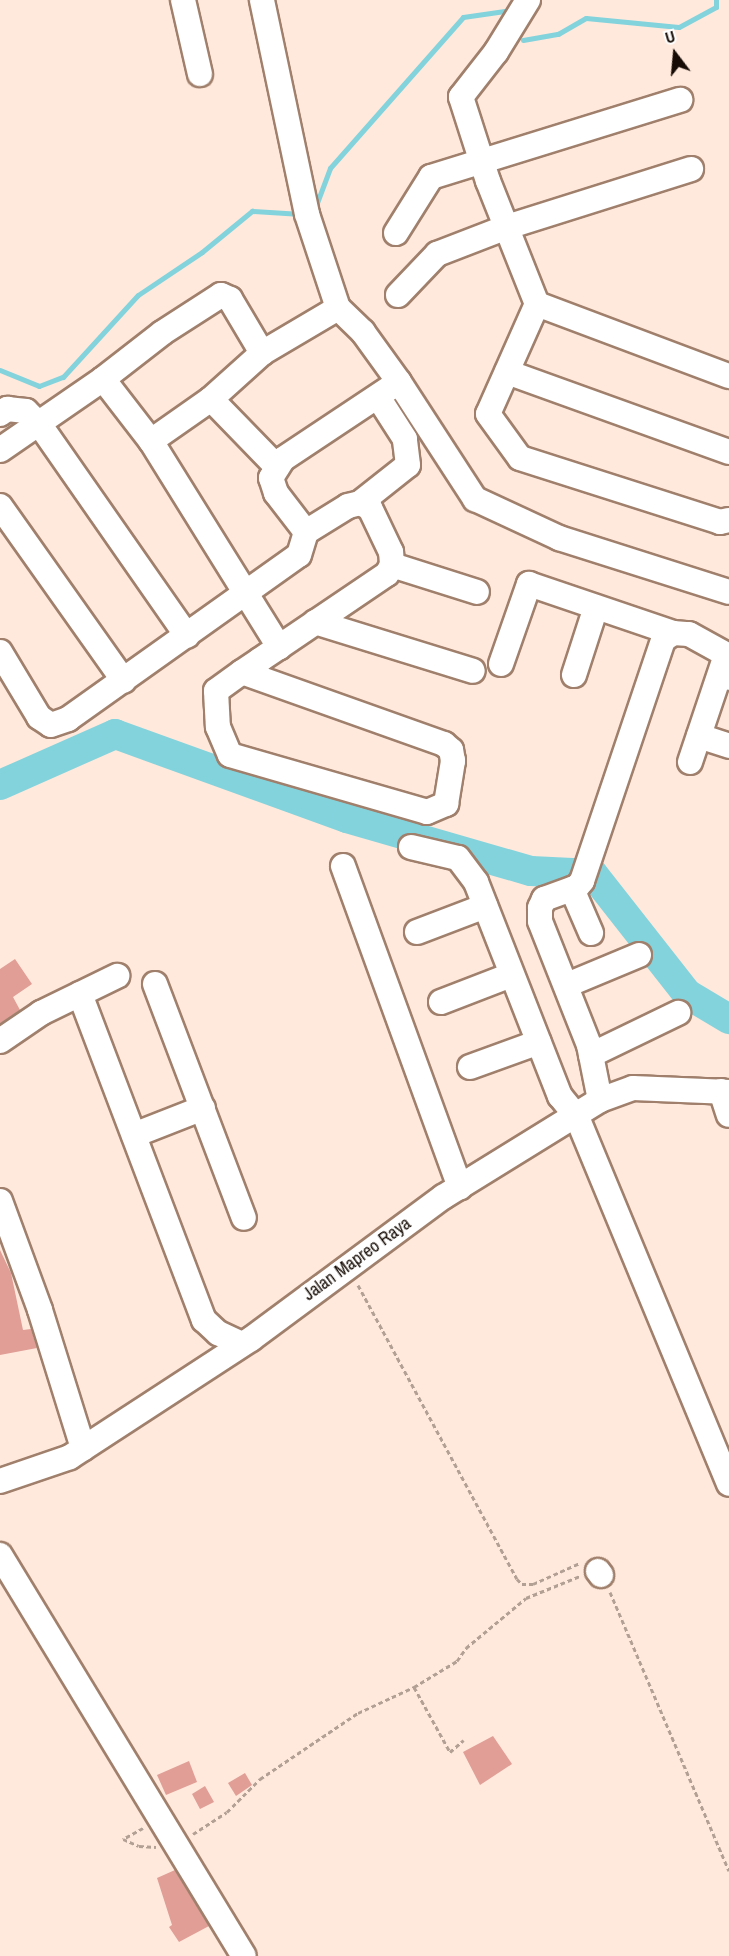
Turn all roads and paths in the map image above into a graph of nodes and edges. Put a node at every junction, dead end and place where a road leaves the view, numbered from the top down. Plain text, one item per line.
1 (183, 0) edge
2 (262, 0) edge
3 (528, 0) edge
4 (200, 74) dead end
5 (680, 100) dead end
6 (481, 159) junction
7 (691, 169) dead end
8 (507, 227) junction
9 (396, 233) dead end
10 (398, 294) dead end
11 (537, 304) junction
12 (338, 308) junction
13 (262, 353) junction
14 (507, 372) junction
15 (729, 376) edge
16 (103, 379) junction
17 (399, 382) junction
18 (378, 397) junction
19 (211, 399) junction
20 (0, 414) edge
21 (40, 425) junction
22 (151, 441) junction
23 (0, 450) edge
24 (729, 452) edge
25 (277, 467) junction
26 (360, 503) junction
27 (0, 506) edge
28 (729, 520) edge
29 (306, 532) junction
30 (392, 565) junction
31 (477, 591) dead end
32 (729, 592) edge
33 (244, 596) junction
34 (596, 607) junction
35 (315, 622) junction
36 (673, 633) junction
37 (187, 636) junction
38 (279, 647) junction
39 (0, 652) edge
40 (728, 663) edge
41 (501, 664) dead end
42 (473, 671) dead end
43 (242, 672) junction
44 (574, 675) dead end
45 (124, 681) junction
46 (699, 736) junction
47 (729, 746) edge
48 (690, 762) dead end
49 (411, 847) dead end
50 (343, 866) dead end
51 (572, 889) junction
52 (485, 906) junction
53 (417, 932) dead end
54 (591, 933) dead end
55 (639, 955) dead end
56 (512, 975) junction
57 (117, 976) dead end
58 (155, 984) dead end
59 (567, 985) junction
60 (80, 994) junction
61 (441, 1002) dead end
62 (678, 1013) dead end
63 (0, 1041) edge
64 (538, 1042) junction
65 (591, 1055) junction
66 (470, 1067) dead end
67 (725, 1092) edge
68 (600, 1100) junction
69 (203, 1108) junction
70 (729, 1115) edge
71 (577, 1117) junction
72 (134, 1135) junction
73 (460, 1187) junction
74 (0, 1201) edge
75 (244, 1218) dead end
76 (347, 1265) junction
77 (242, 1344) junction
78 (83, 1448) junction
79 (0, 1481) edge
80 (729, 1484) edge
81 (0, 1555) edge
82 (595, 1569) junction
83 (414, 1687) junction
84 (464, 1740) dead end
85 (158, 1819) junction
86 (183, 1840) dead end
87 (163, 1845) dead end
88 (729, 1871) edge
89 (244, 1956) edge

1 - 4 street
2 - 12 street
3 - 6 street
5 - 6 street
6 - 8 street
6 - 9 street
7 - 8 street
8 - 10 street
8 - 11 street
11 - 14 street
11 - 15 street
12 - 13 street
12 - 17 street
13 - 16 street
13 - 19 street
14 - 24 street
14 - 28 street
16 - 21 street
16 - 22 street
17 - 18 street
17 - 32 street
18 - 25 street
18 - 26 street
19 - 22 street
19 - 25 street
20 - 21 street
21 - 23 street
21 - 37 street
22 - 33 street
25 - 29 street
26 - 29 street
26 - 30 street
27 - 45 street
29 - 33 street
30 - 31 street
30 - 35 street
33 - 37 street
33 - 38 street
34 - 36 street
34 - 41 street
34 - 44 street
35 - 38 street
35 - 42 street
36 - 40 street
36 - 51 street
37 - 45 street
38 - 43 street
39 - 45 street
40 - 46 street
43 - 43 street
46 - 47 street
46 - 48 street
49 - 52 street
50 - 73 street
51 - 54 street
51 - 59 street
52 - 53 street
52 - 56 street
55 - 59 street
56 - 61 street
56 - 64 street
57 - 60 street
58 - 69 street
59 - 65 street
60 - 63 street
60 - 72 street
62 - 65 street
64 - 66 street
64 - 71 street
65 - 68 street
67 - 68 street, Jalan Mapreo Raya
67 - 70 street
68 - 71 street, Jalan Mapreo Raya
69 - 72 street
69 - 75 street
71 - 73 street, Jalan Mapreo Raya
71 - 80 street
72 - 77 street
73 - 76 street, Jalan Mapreo Raya
74 - 78 street
76 - 77 street, Jalan Mapreo Raya
76 - 82 path
77 - 78 street, Jalan Mapreo Raya
78 - 79 street, Jalan Mapreo Raya
81 - 85 street
82 - 83 path
82 - 88 path
83 - 84 path
83 - 86 path
85 - 87 path
85 - 89 street

